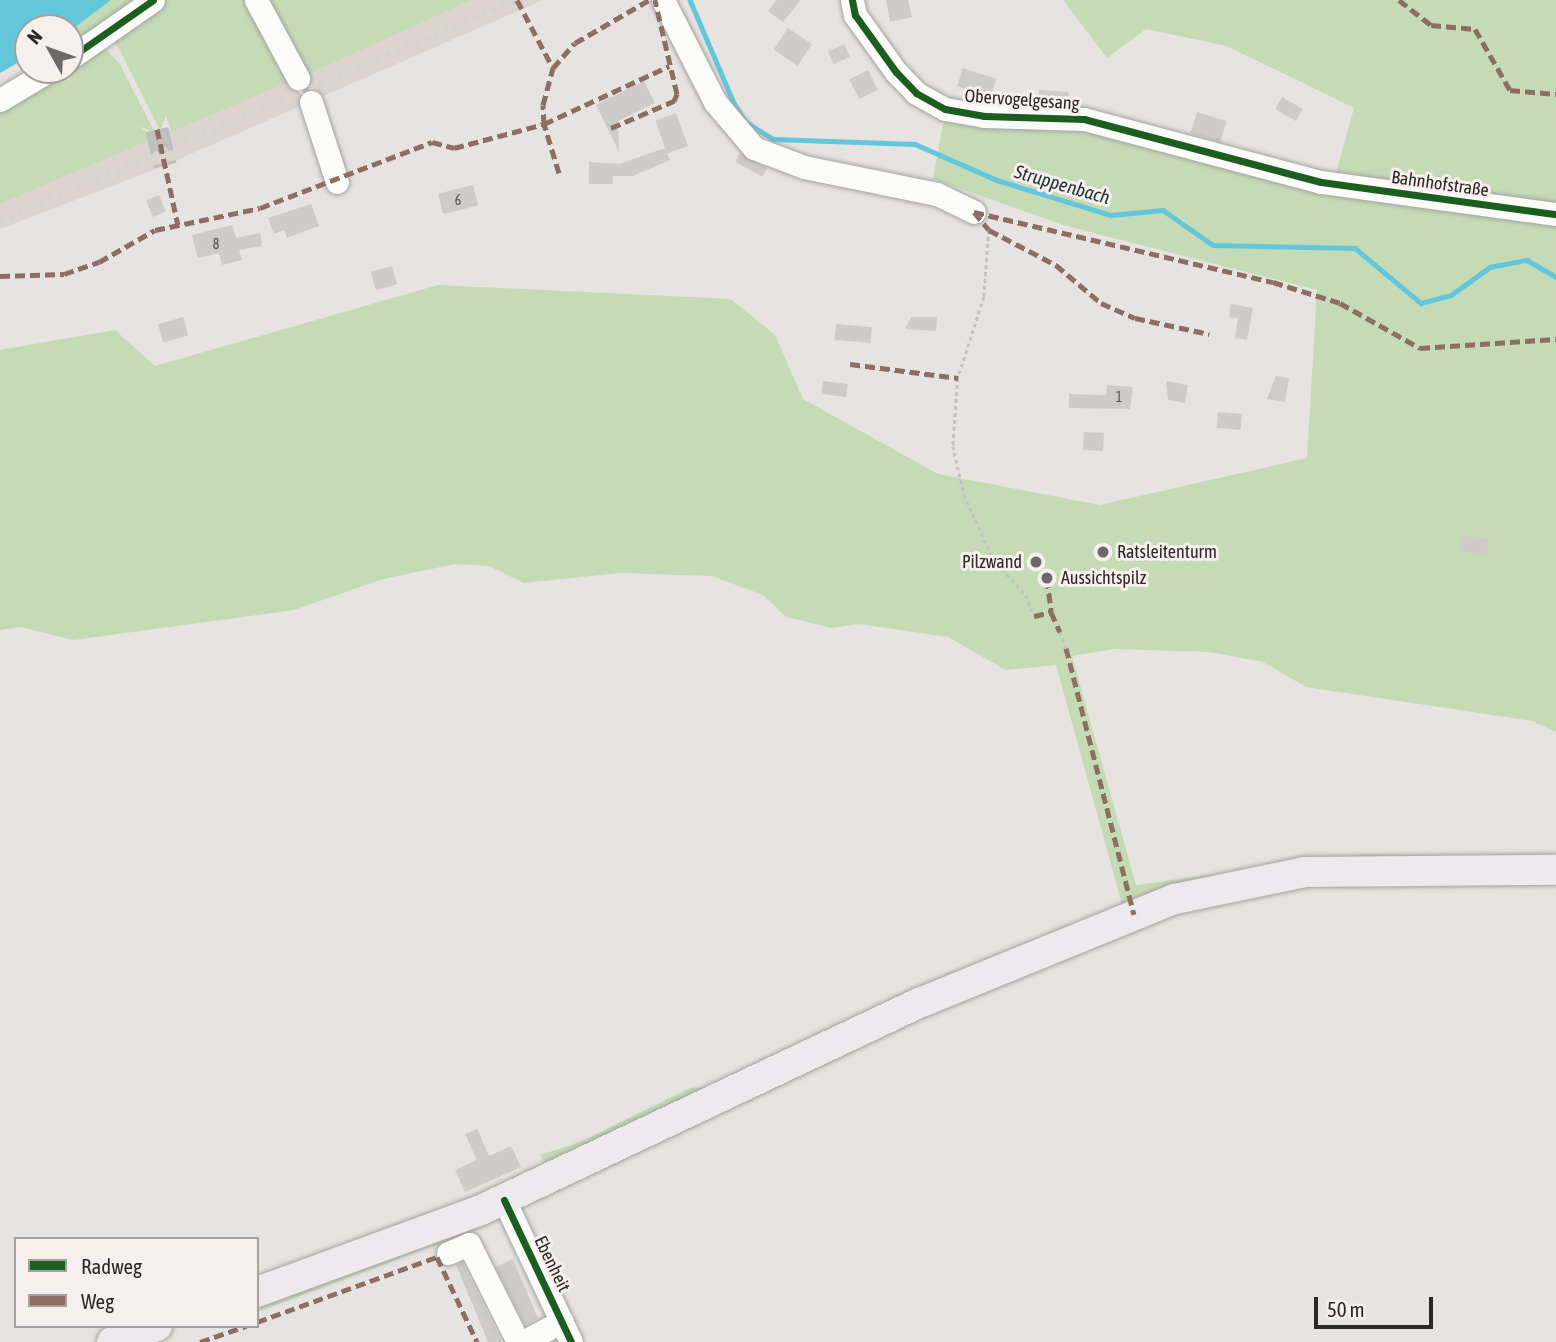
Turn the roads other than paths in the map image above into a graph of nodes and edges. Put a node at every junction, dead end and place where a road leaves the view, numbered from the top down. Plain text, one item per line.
1 (153, 0) edge
2 (256, 0) edge
3 (663, 0) edge
4 (852, 0) edge
5 (84, 48) edge
6 (298, 78) dead end
7 (27, 84) edge
8 (0, 100) edge
9 (311, 102) dead end
10 (337, 182) dead end
11 (1321, 182) joint
12 (974, 212) dead end
13 (1556, 214) edge
14 (1556, 870) edge
15 (504, 1200) junction
16 (448, 1253) dead end
17 (259, 1291) edge
18 (151, 1328) edge
19 (567, 1332) edge
20 (112, 1342) edge
21 (521, 1342) edge

1 - 5 street
2 - 6 street
3 - 12 street
4 - 11 street, Obervogelgesang
7 - 8 street
9 - 10 street
11 - 13 street, Bahnhofstraße
14 - 15 main road
15 - 17 main road
15 - 19 street, Ebenheit
16 - 21 street
18 - 20 main road
19 - 21 street

